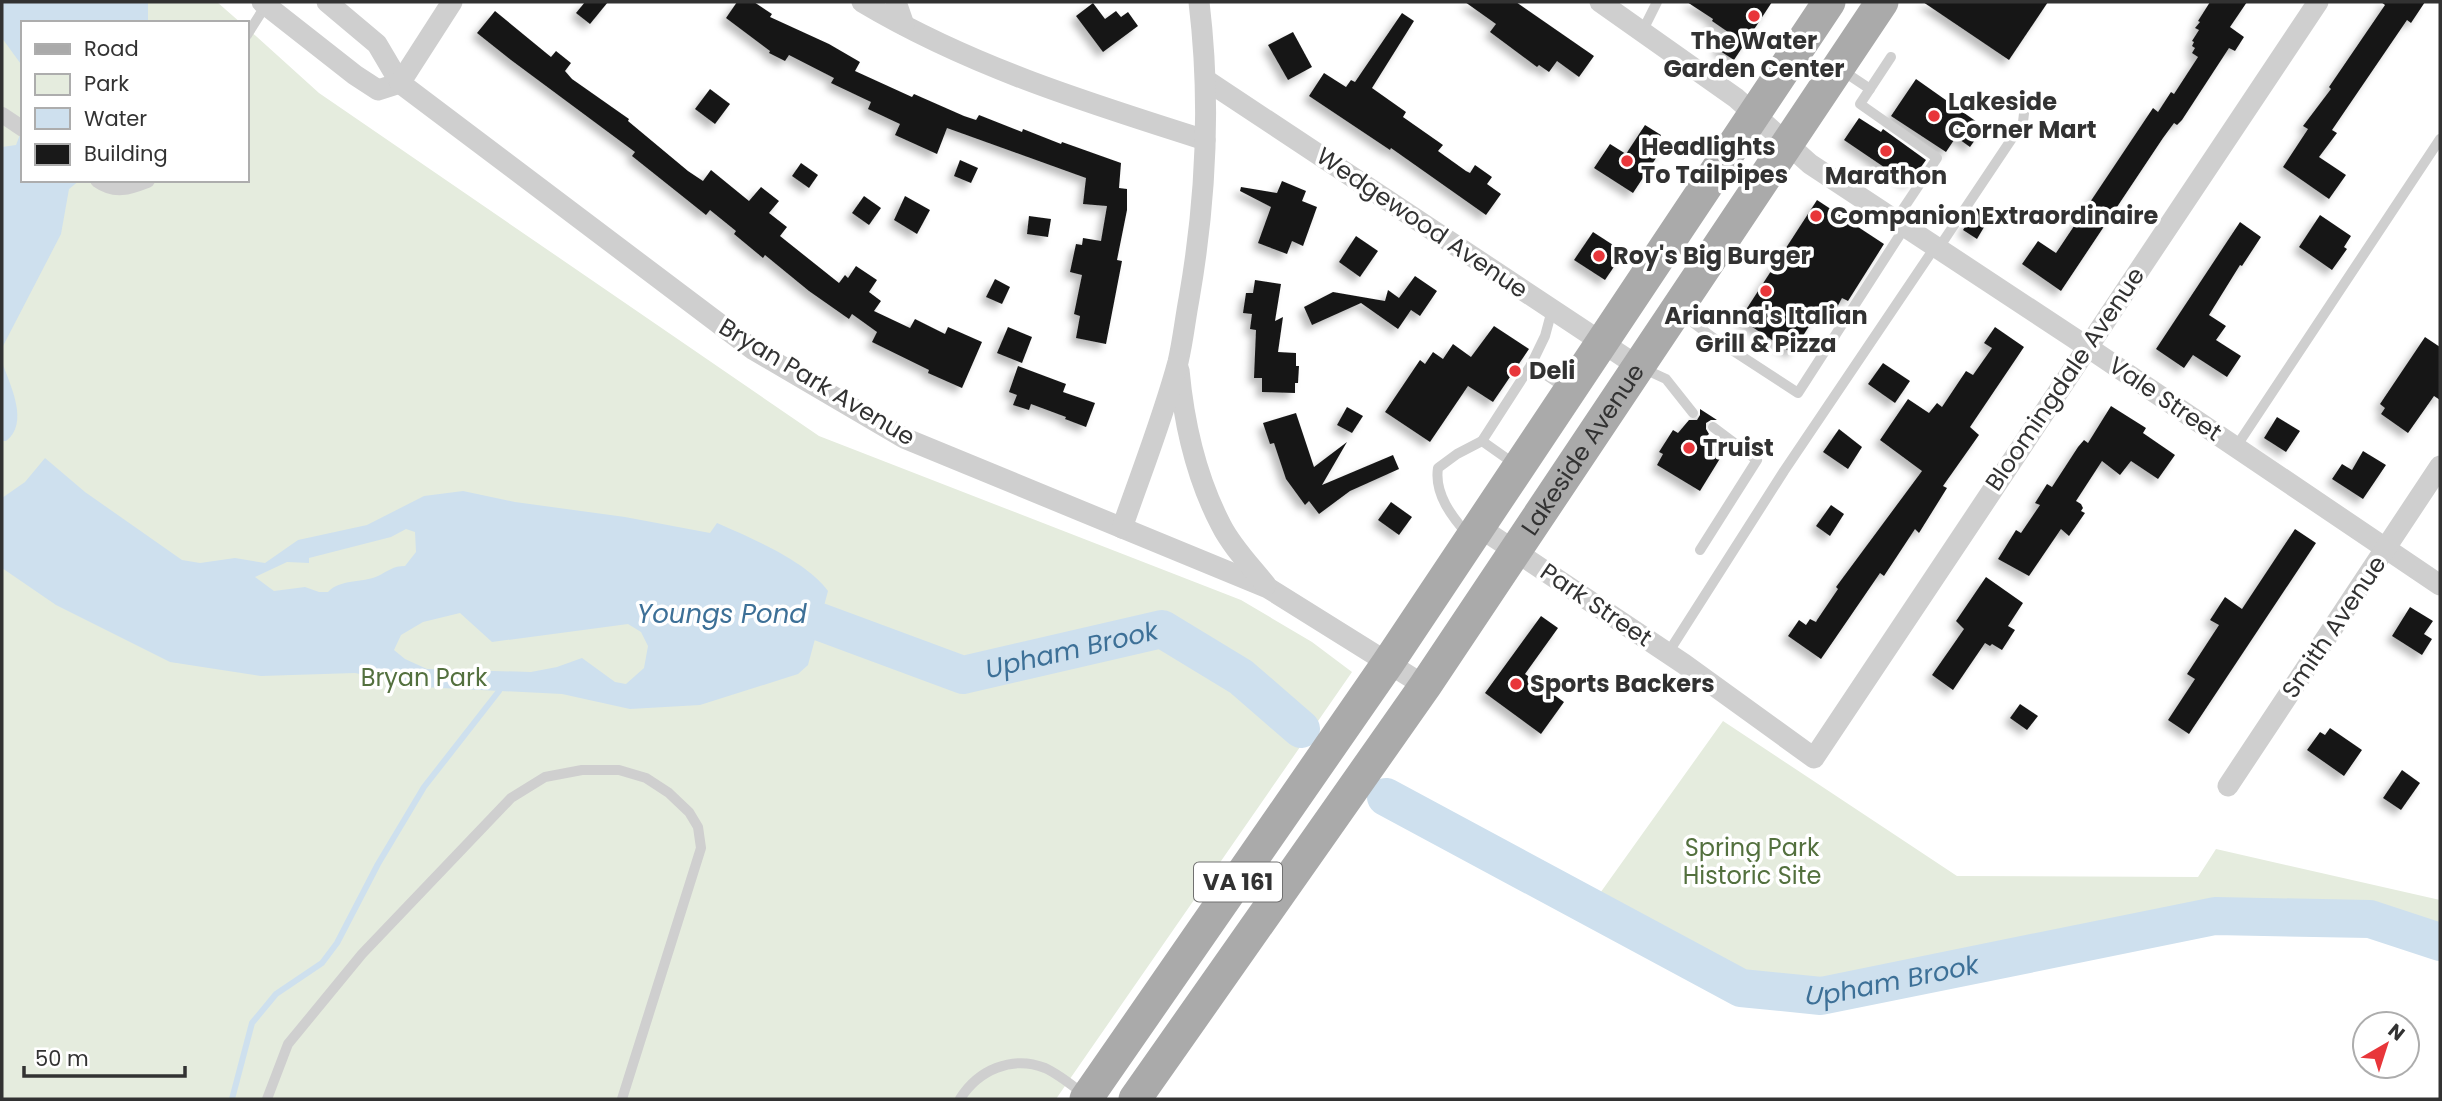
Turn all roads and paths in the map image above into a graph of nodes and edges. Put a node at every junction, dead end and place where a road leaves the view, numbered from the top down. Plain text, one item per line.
1 (327, 2) edge
2 (452, 2) edge
3 (862, 2) edge
4 (896, 2) edge
5 (1199, 2) edge
6 (1600, 2) edge
7 (1657, 2) edge
8 (1829, 2) edge
9 (1882, 2) edge
10 (2318, 2) edge
11 (264, 3) edge
12 (904, 25) junction
13 (1642, 32) junction
14 (248, 33) edge
15 (1891, 57) dead end
16 (1838, 68) junction
17 (1206, 79) junction
18 (400, 83) junction
19 (1870, 89) junction
20 (2025, 105) dead end
21 (2, 115) edge
22 (1754, 115) junction
23 (21, 128) edge
24 (2440, 139) edge
25 (1205, 140) junction
26 (1786, 144) junction
27 (102, 182) edge
28 (142, 182) edge
29 (1900, 224) junction
30 (1936, 248) junction
31 (1552, 310) junction
32 (1677, 310) junction
33 (1601, 343) junction
34 (2086, 346) junction
35 (1178, 361) junction
36 (1531, 365) junction
37 (1639, 367) junction
38 (1570, 391) junction
39 (1693, 413) dead end
40 (1713, 427) dead end
41 (1482, 441) junction
42 (2236, 447) junction
43 (2440, 466) edge
44 (1519, 467) junction
45 (1122, 528) junction
46 (1475, 533) junction
47 (2386, 549) junction
48 (1700, 550) dead end
49 (1515, 551) junction
50 (2440, 585) edge
51 (1268, 588) junction
52 (1668, 653) junction
53 (1388, 663) junction
54 (1425, 686) junction
55 (1814, 758) joint
56 (2228, 786) dead end
57 (1088, 1098) edge
58 (267, 1099) edge
59 (622, 1099) edge
60 (960, 1099) edge
61 (1135, 1099) edge

1 - 18 street, Bryan Park Avenue
2 - 18 street
3 - 12 street
4 - 12 street
5 - 17 street
6 - 13 street, Vale Street
7 - 13 lane
8 - 22 main road, Lakeside Avenue / VA 161
9 - 16 main road, Lakeside Avenue / VA 161
10 - 34 street, Bloomingdale Avenue
11 - 14 lane
11 - 18 street
12 - 25 street
13 - 22 street, Vale Street
15 - 19 lane
16 - 19 lane
16 - 26 main road, Lakeside Avenue / VA 161
17 - 25 street
17 - 31 street, Wedgewood Avenue
18 - 45 street, Bryan Park Avenue
19 - 29 lane
20 - 30 lane
21 - 23 street
22 - 26 street, Vale Street
22 - 33 main road, Lakeside Avenue / VA 161
24 - 42 lane
25 - 35 street
26 - 29 street, Vale Street
26 - 32 main road, Lakeside Avenue / VA 161
27 - 28 street
29 - 30 street, Vale Street
29 - 32 lane
30 - 34 street, Vale Street
30 - 52 lane
31 - 33 street, Wedgewood Avenue
31 - 36 lane
32 - 37 main road, Lakeside Avenue / VA 161
33 - 37 street, Wedgewood Avenue
33 - 38 main road, Lakeside Avenue / VA 161
34 - 42 street, Vale Street
34 - 55 street, Bloomingdale Avenue
35 - 45 street
35 - 51 street
36 - 38 lane
36 - 41 lane
37 - 39 lane
37 - 49 main road, Lakeside Avenue / VA 161
38 - 44 main road, Lakeside Avenue / VA 161
40 - 48 lane
41 - 44 lane
41 - 46 lane
42 - 47 street, Vale Street
43 - 47 street, Smith Avenue
44 - 46 main road, Lakeside Avenue / VA 161
45 - 51 street, Bryan Park Avenue
46 - 49 street, Park Street
46 - 53 main road, Lakeside Avenue / VA 161
47 - 50 street, Vale Street
47 - 56 street, Smith Avenue
49 - 52 street, Park Street
49 - 54 main road, Lakeside Avenue / VA 161
51 - 53 street, Bryan Park Avenue
52 - 55 street, Park Street
53 - 54 street, Bryan Park Avenue
53 - 57 main road, VA 161
54 - 61 main road, VA 161
57 - 60 lane
58 - 59 lane

